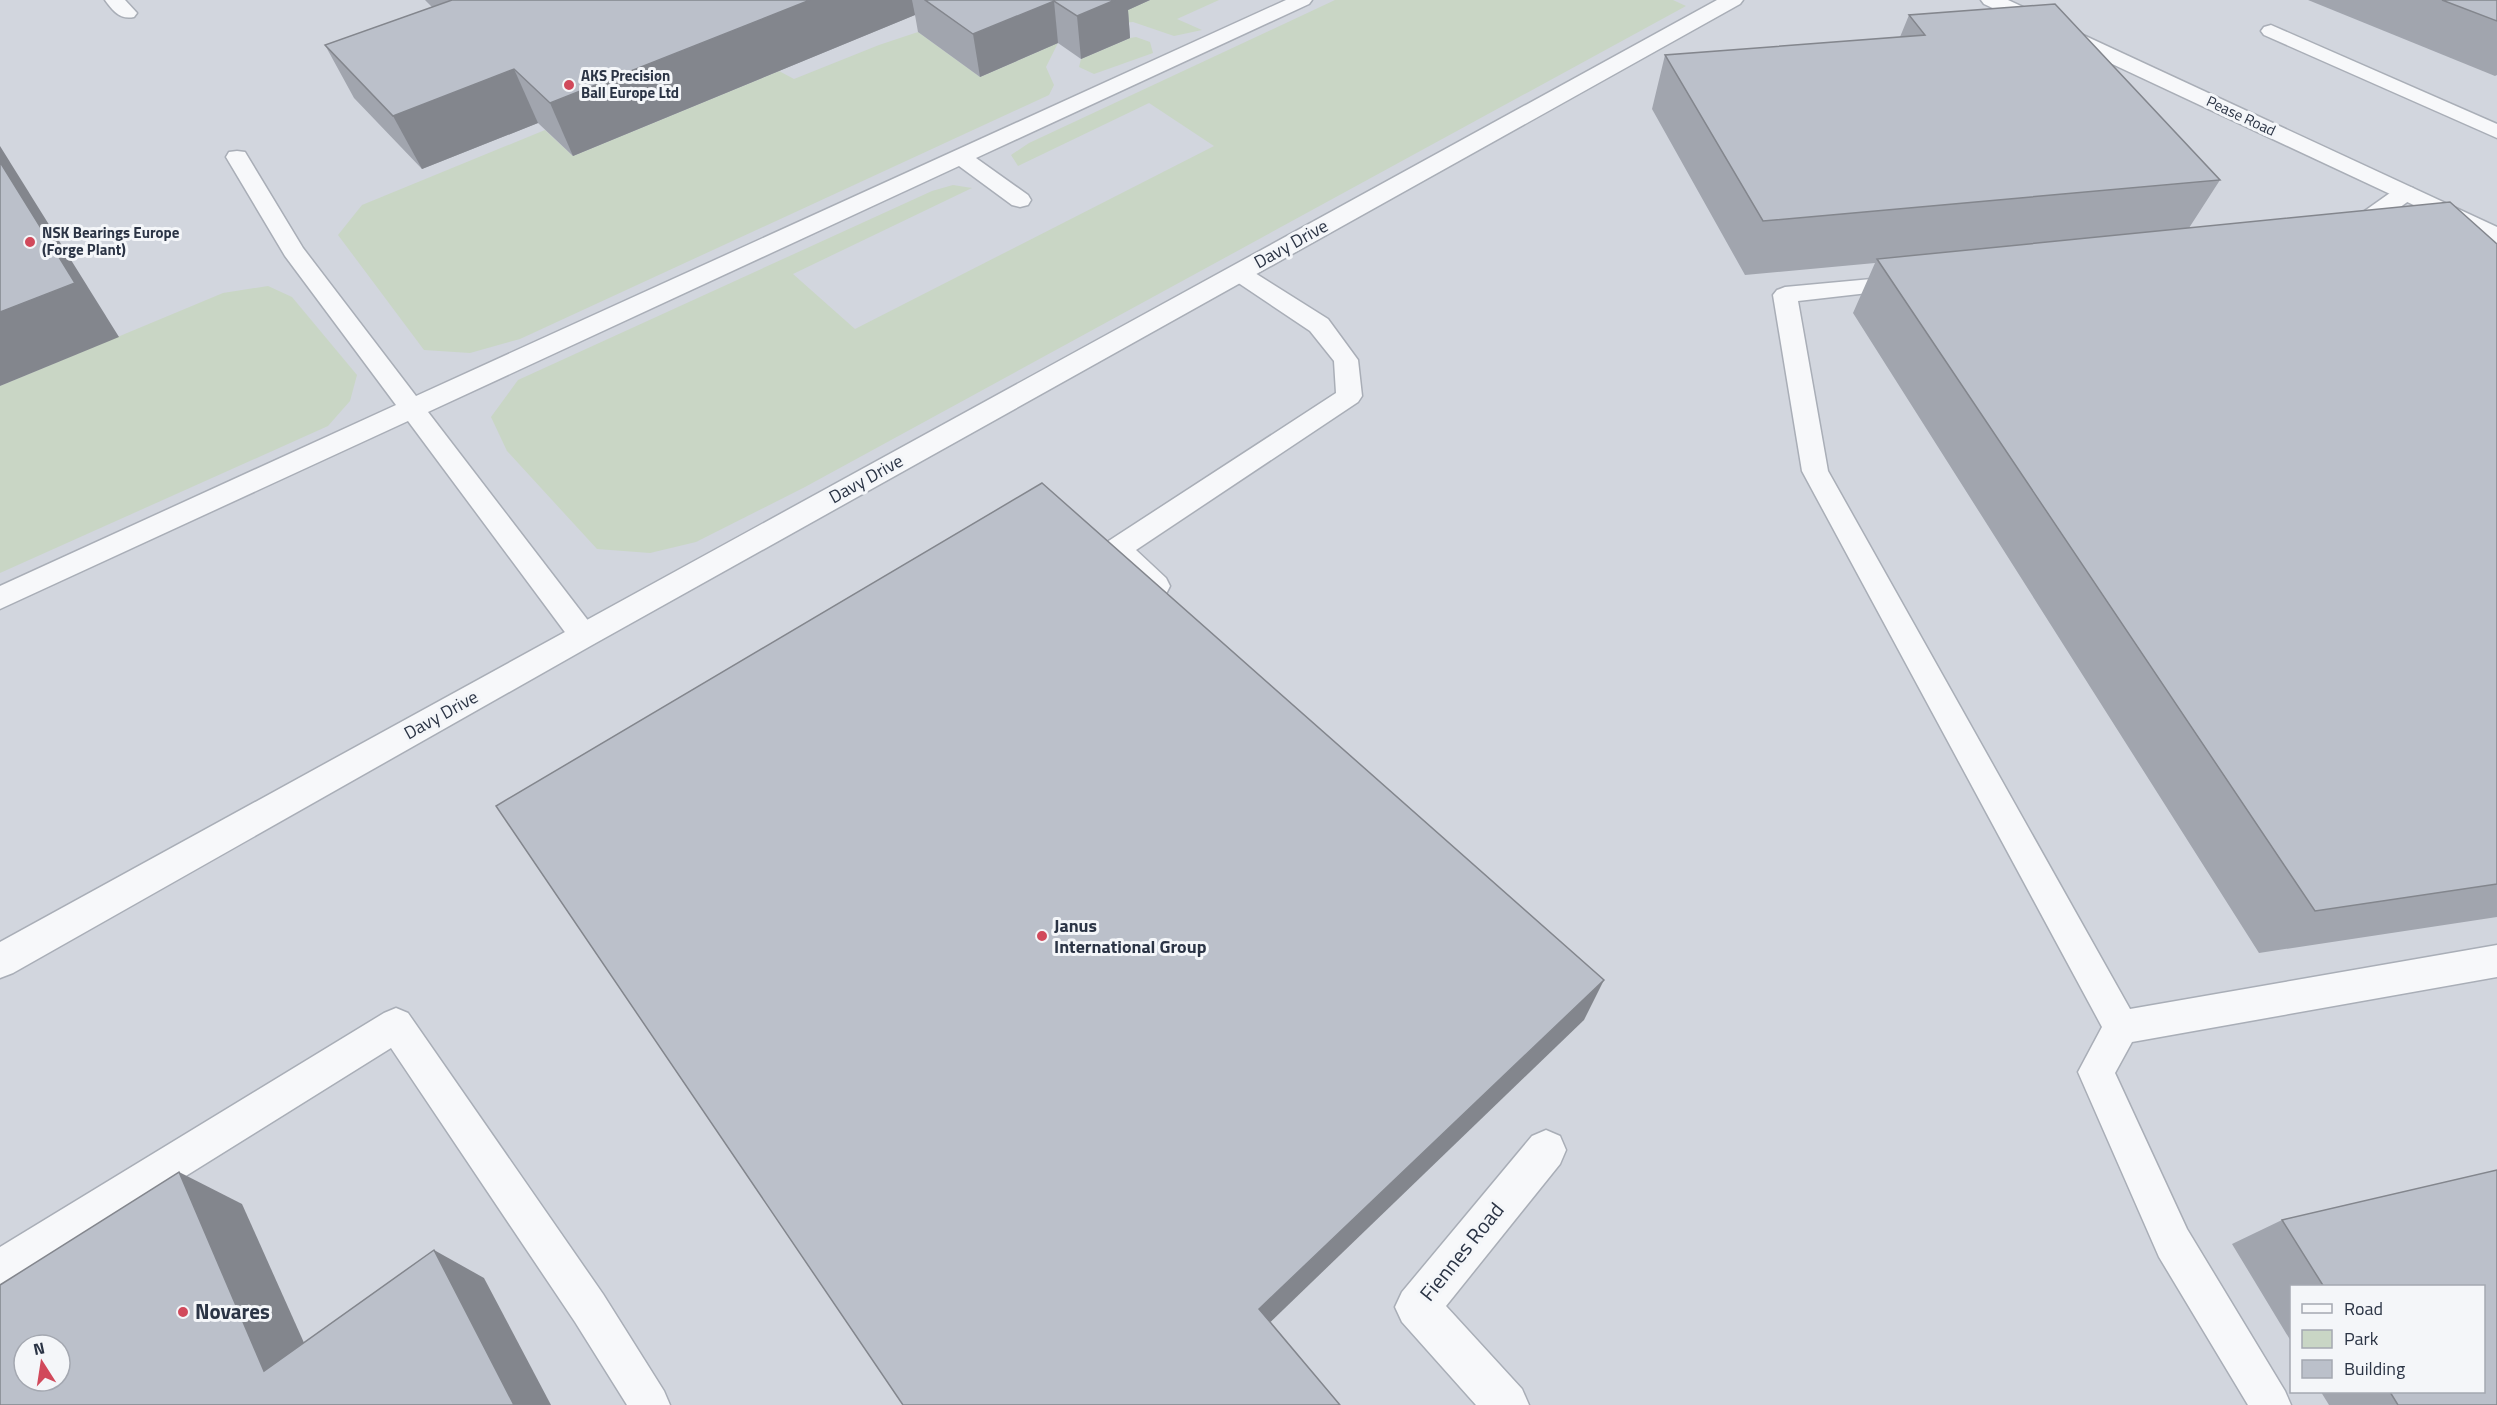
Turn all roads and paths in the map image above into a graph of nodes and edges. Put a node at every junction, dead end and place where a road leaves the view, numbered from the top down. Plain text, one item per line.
1 (1302, 0) edge
2 (1733, 0) edge
3 (1991, 0) edge
4 (2271, 31) dead end
5 (2497, 132) edge
6 (237, 157) dead end
7 (961, 157) junction
8 (2405, 193) junction
9 (1020, 200) dead end
10 (2495, 233) edge
11 (2327, 241) edge
12 (1239, 273) junction
13 (1927, 281) edge
14 (412, 409) junction
15 (0, 598) edge
16 (1176, 605) edge
17 (583, 635) junction
18 (0, 961) edge
19 (2497, 961) edge
20 (2121, 1027) junction
21 (1546, 1150) dead end
22 (0, 1269) edge
23 (650, 1405) edge
24 (1506, 1405) edge
25 (2271, 1405) edge

1 - 7 lane
2 - 12 street, Davy Drive
3 - 8 street, Pease Road
4 - 5 lane
6 - 14 lane
7 - 9 lane
7 - 14 lane
8 - 10 street, Pease Road
8 - 11 lane
12 - 16 lane
12 - 17 street, Davy Drive
13 - 20 lane
14 - 15 lane
14 - 17 lane
17 - 18 street, Davy Drive
19 - 20 lane
20 - 25 lane
21 - 24 street, Fiennes Road
22 - 23 lane

